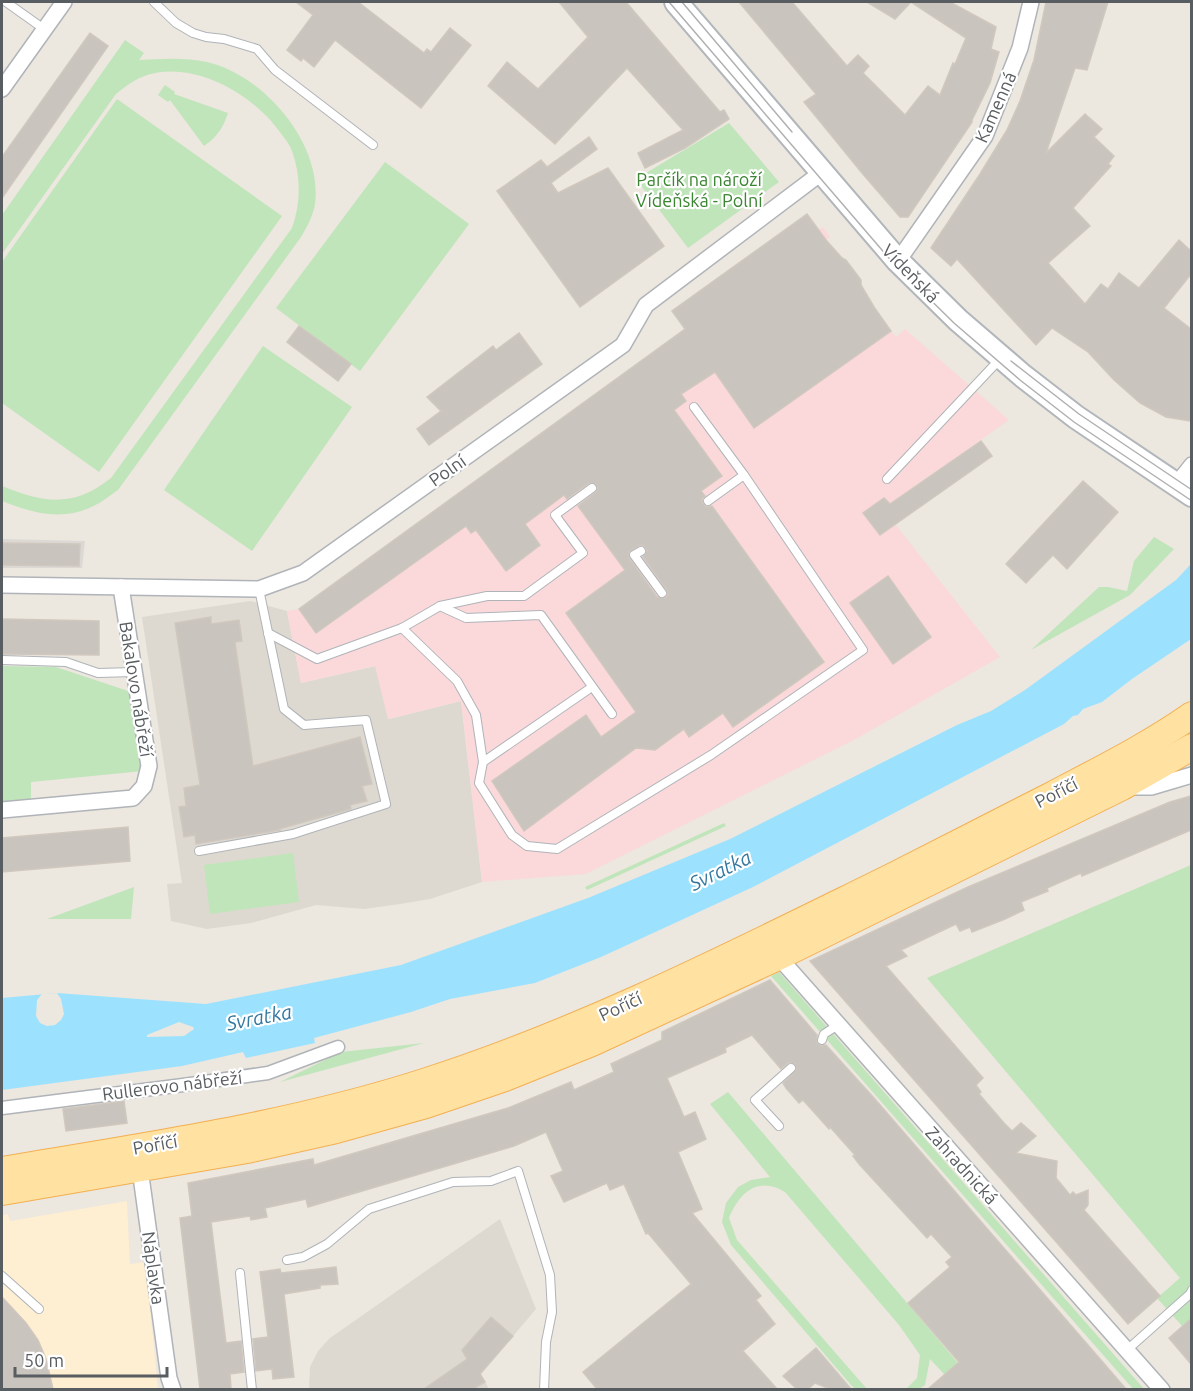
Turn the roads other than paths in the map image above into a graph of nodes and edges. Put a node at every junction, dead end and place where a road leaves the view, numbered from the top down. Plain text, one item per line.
1 (6, 2) edge
2 (64, 2) edge
3 (154, 2) edge
4 (676, 2) edge
5 (1031, 2) edge
6 (44, 29) junction
7 (2, 89) edge
8 (373, 145) dead end
9 (821, 173) junction
10 (898, 261) junction
11 (1001, 358) junction
12 (694, 407) dead end
13 (1191, 465) edge
14 (744, 475) junction
15 (887, 479) dead end
16 (592, 488) dead end
17 (1184, 490) edge
18 (708, 501) dead end
19 (641, 550) dead end
20 (2, 585) edge
21 (121, 587) junction
22 (259, 589) junction
23 (662, 593) dead end
24 (440, 606) junction
25 (402, 628) junction
26 (268, 633) junction
27 (2, 660) edge
28 (134, 672) junction
29 (592, 687) junction
30 (612, 714) dead end
31 (1191, 715) edge
32 (1191, 747) edge
33 (483, 762) junction
34 (1191, 776) edge
35 (1122, 787) junction
36 (2, 810) edge
37 (200, 851) dead end
38 (771, 948) junction
39 (838, 1025) junction
40 (822, 1040) dead end
41 (338, 1047) dead end
42 (791, 1068) dead end
43 (2, 1108) edge
44 (779, 1126) dead end
45 (138, 1158) junction
46 (2, 1170) edge
47 (2, 1192) edge
48 (287, 1260) dead end
49 (240, 1273) dead end
50 (2, 1276) edge
51 (1191, 1290) edge
52 (39, 1309) dead end
53 (1127, 1350) junction
54 (173, 1389) edge
55 (252, 1389) edge
56 (544, 1389) edge
57 (1162, 1389) edge

1 - 6 lane
2 - 6 street
3 - 8 lane
4 - 9 main road, Vídeňská
5 - 10 street, Kamenná
6 - 7 street
9 - 10 main road, Vídeňská
9 - 22 street, Polní
10 - 11 main road, Vídeňská
11 - 15 lane
11 - 17 main road, Vídeňská
12 - 14 lane
13 - 17 street
14 - 18 lane
14 - 33 lane
16 - 24 lane
19 - 23 lane
20 - 21 street, Polní
21 - 22 street, Polní
21 - 28 street, Bakalovo nábřeží
22 - 26 lane
24 - 25 lane
24 - 29 lane
25 - 26 lane
25 - 33 lane
26 - 37 lane
27 - 28 lane
28 - 36 street, Bakalovo nábřeží
29 - 30 lane
29 - 33 lane
31 - 38 main road, Poříčí
32 - 35 main road, Poříčí
34 - 35 street, Poříčí
35 - 38 main road, Poříčí
38 - 39 street, Zahradnická
38 - 45 main road, Poříčí
39 - 40 lane
39 - 53 street, Zahradnická
41 - 43 street, Rullerovo nábřeží
42 - 44 lane
45 - 46 main road, Poříčí
45 - 47 main road, Poříčí
45 - 54 street, Náplavka
48 - 56 lane
49 - 55 lane
50 - 52 lane
51 - 53 lane
53 - 57 street, Zahradnická

